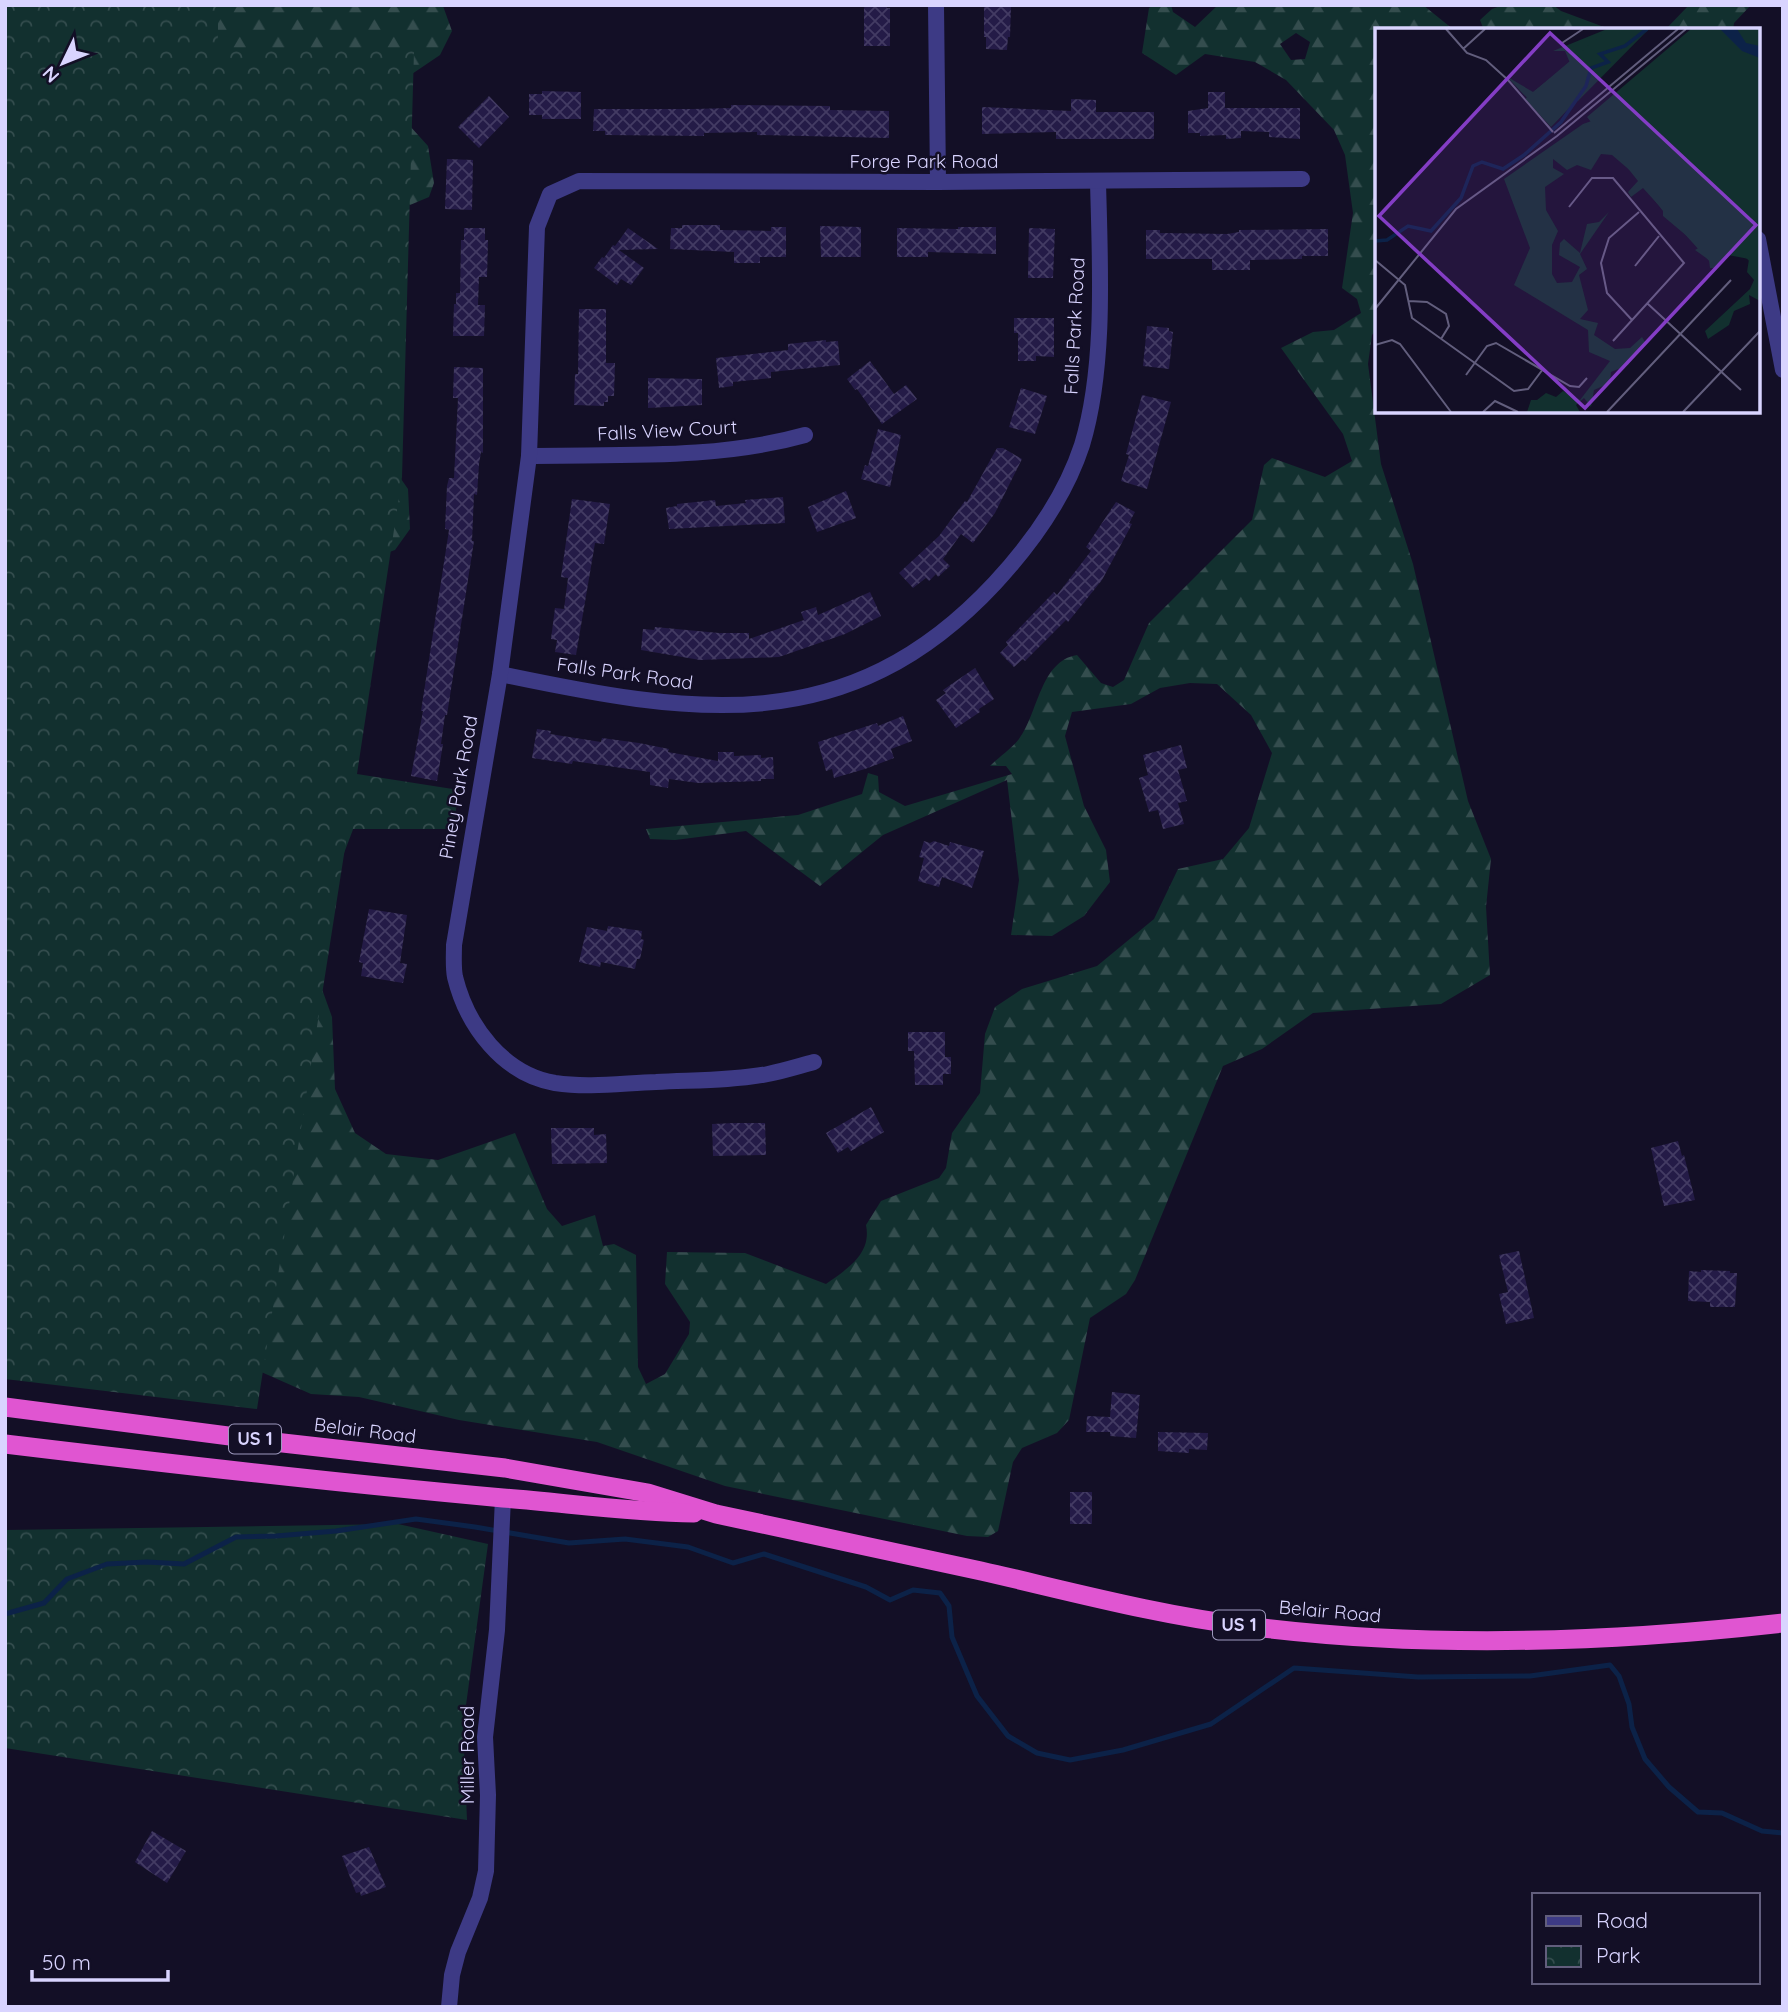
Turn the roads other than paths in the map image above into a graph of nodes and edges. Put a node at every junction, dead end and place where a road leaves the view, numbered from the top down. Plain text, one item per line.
1 (936, 5) edge
2 (1302, 179) dead end
3 (938, 182) junction
4 (1098, 182) junction
5 (550, 194) joint
6 (1760, 249) edge
7 (1783, 370) edge
8 (805, 435) dead end
9 (529, 456) junction
10 (500, 674) junction
11 (814, 1062) dead end
12 (5, 1407) edge
13 (5, 1444) edge
14 (505, 1468) junction
15 (503, 1498) junction
16 (716, 1514) junction
17 (1783, 1623) edge
18 (449, 2007) edge

1 - 3 street
2 - 4 street, Forge Park Road
3 - 4 street, Forge Park Road
3 - 5 street, Forge Park Road
4 - 10 street, Falls Park Road
5 - 9 street, Piney Park Road
6 - 7 street
8 - 9 street, Falls View Court
9 - 10 street, Piney Park Road
10 - 11 street, Piney Park Road
12 - 14 highway, Belair Road / US 1
13 - 15 highway, Belair Road / US 1
14 - 15 highway
14 - 16 highway, Belair Road / US 1
15 - 16 highway, Belair Road / US 1
15 - 18 street, Miller Road
16 - 17 highway, Belair Road / US 1

